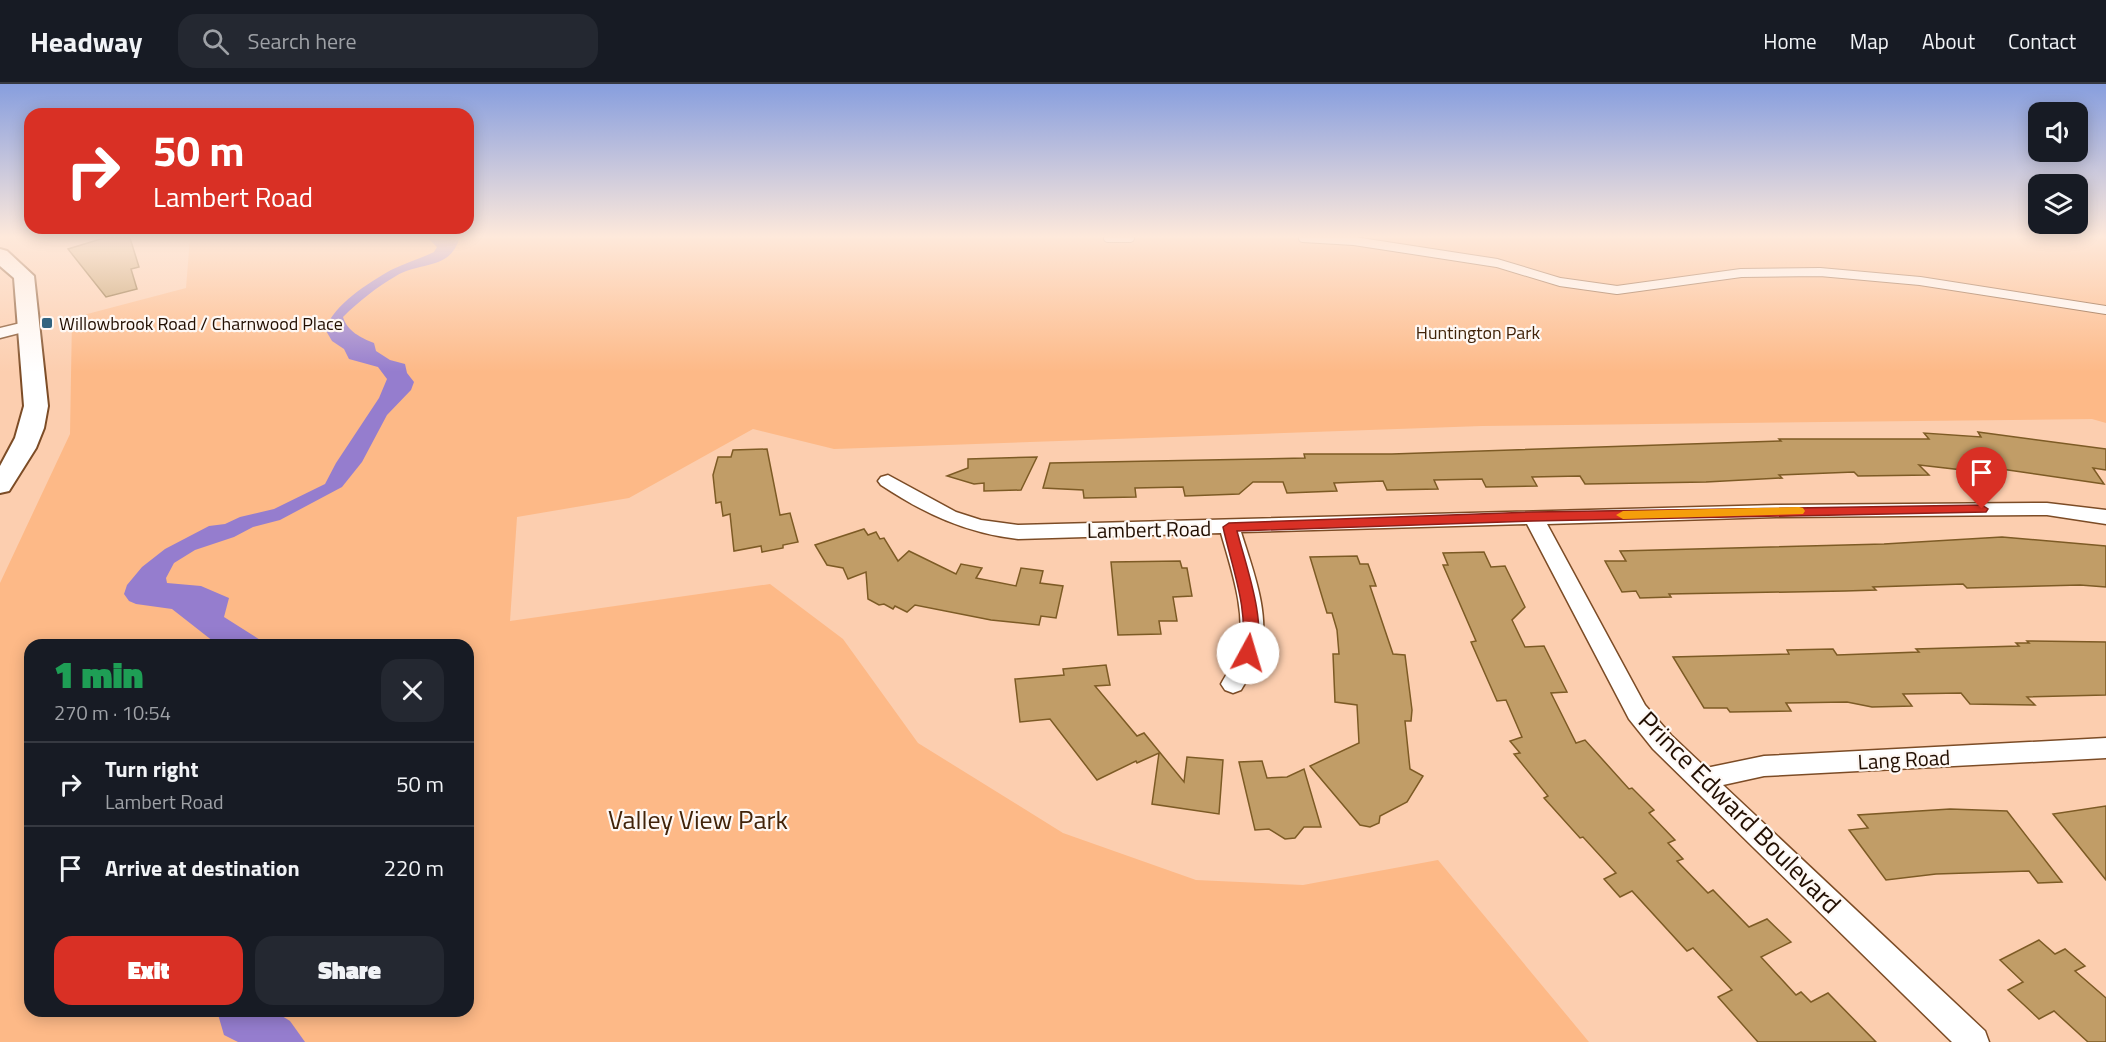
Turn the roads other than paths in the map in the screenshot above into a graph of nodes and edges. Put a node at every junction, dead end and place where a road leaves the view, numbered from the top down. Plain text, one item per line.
1 (25, 283) edge
2 (1565, 283) edge
3 (1670, 283) edge
4 (1931, 283) edge
5 (2106, 310) edge
6 (29, 326) junction
7 (0, 333) edge
8 (888, 481) dead end
9 (0, 485) edge
10 (1533, 516) junction
11 (2106, 517) edge
12 (1229, 527) junction
13 (1233, 684) dead end
14 (2106, 748) edge
15 (1703, 779) junction
16 (1974, 1042) edge

1 - 6 street
2 - 3 lane
4 - 5 lane
6 - 7 street
6 - 9 street
8 - 12 street, Lambert Road
10 - 11 street, Lambert Road
10 - 12 street, Lambert Road
10 - 15 street, Prince Edward Boulevard
12 - 13 street
14 - 15 street, Lang Road
15 - 16 street, Prince Edward Boulevard

